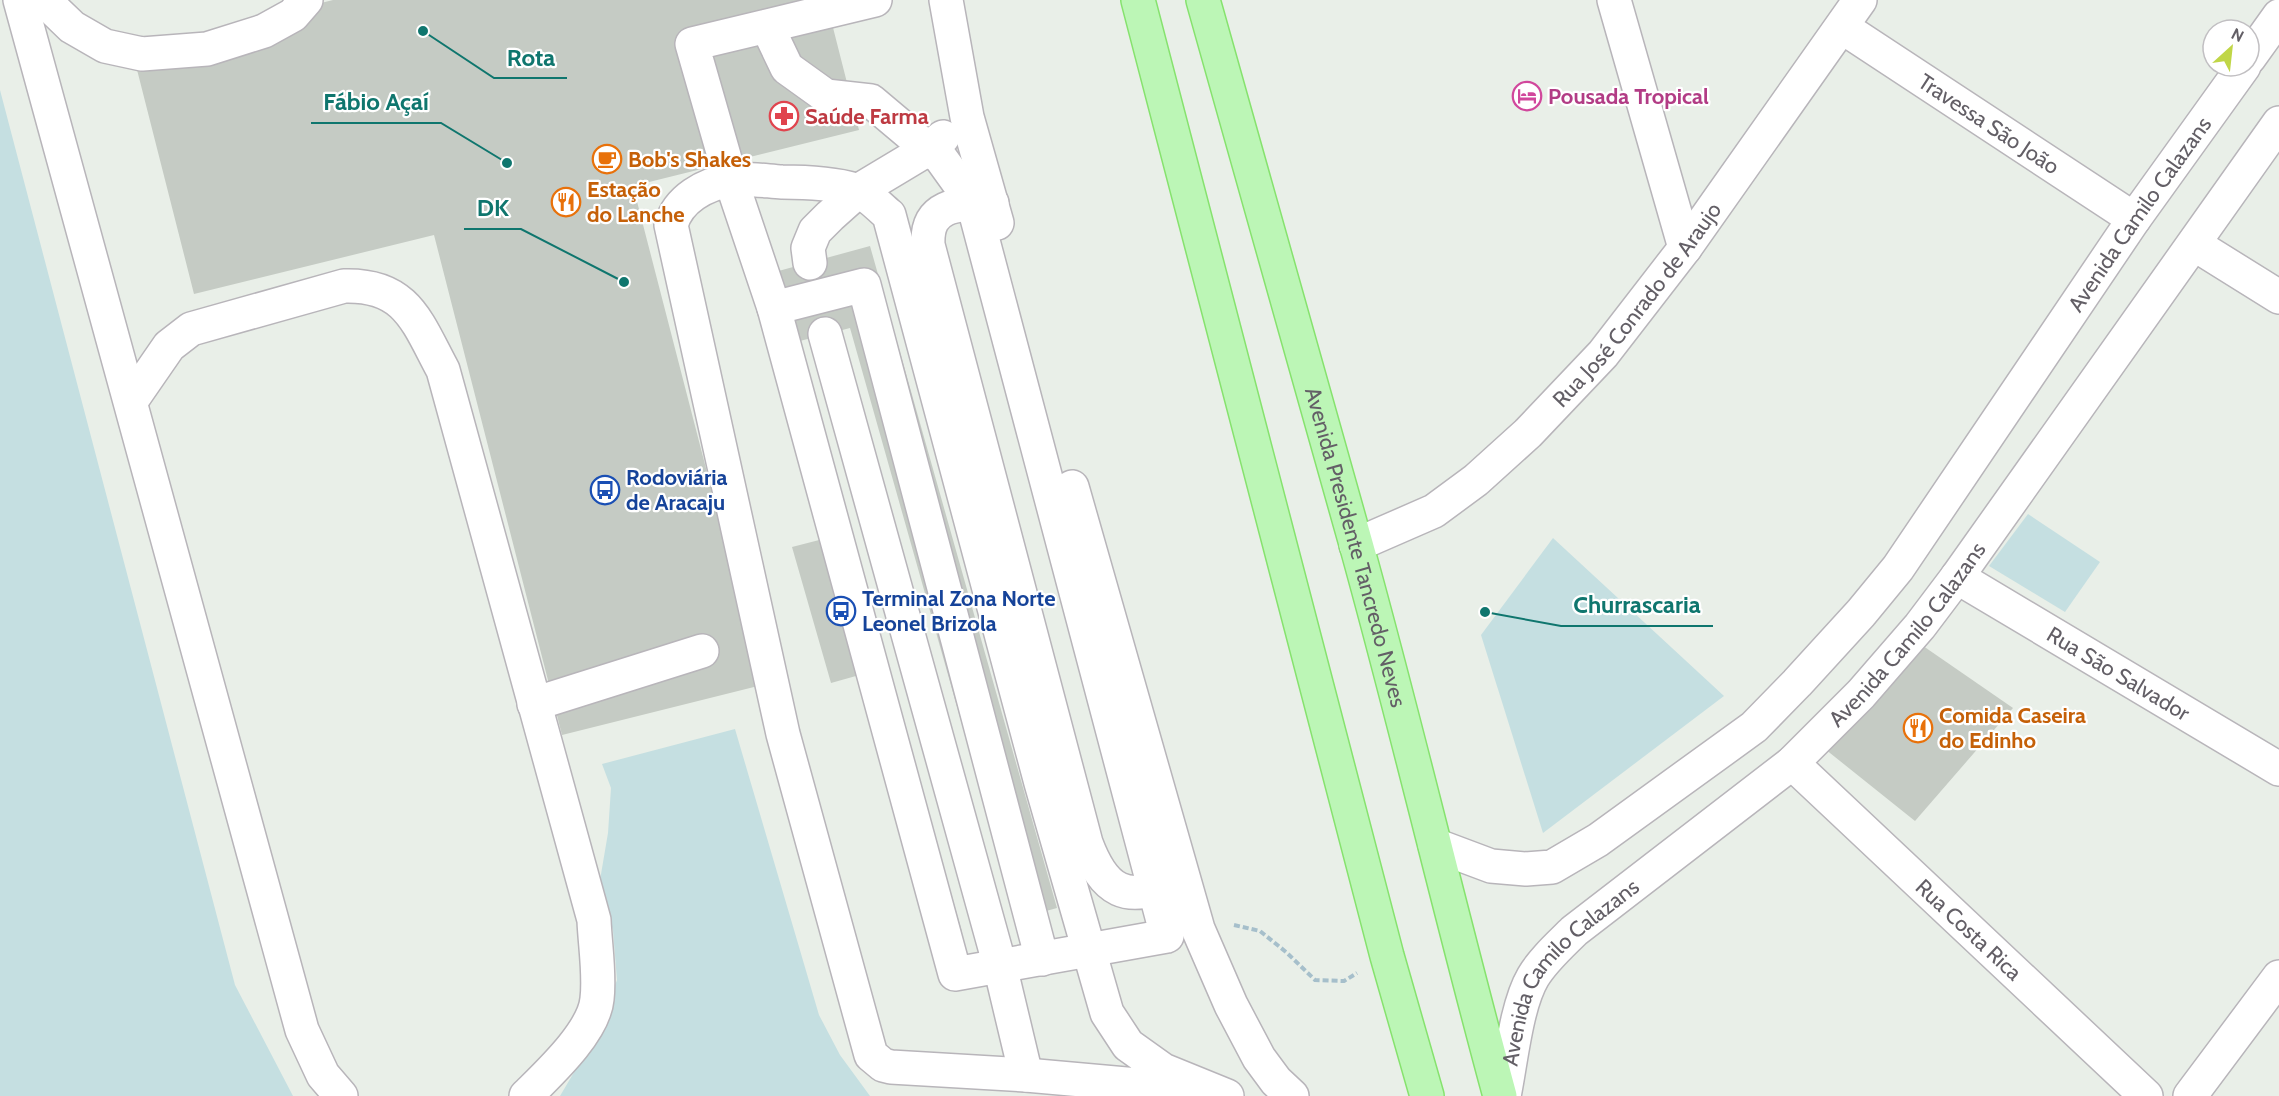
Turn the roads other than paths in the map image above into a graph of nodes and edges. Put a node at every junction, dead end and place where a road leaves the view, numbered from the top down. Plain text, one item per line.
1 (20, 0) edge
2 (44, 0) edge
3 (306, 0) edge
4 (875, 0) edge
5 (946, 0) edge
6 (1138, 0) edge
7 (1203, 0) edge
8 (1614, 0) edge
9 (1860, 0) edge
10 (2279, 18) edge
11 (767, 26) junction
12 (1842, 27) junction
13 (2261, 42) edge
14 (2235, 78) edge
15 (967, 117) junction
16 (2279, 123) edge
17 (927, 149) junction
18 (731, 180) junction
19 (858, 191) junction
20 (982, 203) junction
21 (2134, 219) junction
22 (2194, 244) junction
23 (1685, 248) junction
24 (810, 263) dead end
25 (2279, 297) edge
26 (774, 308) junction
27 (825, 334) dead end
28 (131, 402) junction
29 (1356, 545) junction
30 (1957, 577) junction
31 (702, 651) dead end
32 (534, 704) junction
33 (1792, 763) junction
34 (2279, 769) edge
35 (1436, 845) junction
36 (1168, 883) junction
37 (1089, 949) junction
38 (1042, 959) junction
39 (1000, 966) junction
40 (2279, 977) edge
41 (1026, 1075) junction
42 (1221, 1094) edge
43 (341, 1096) edge
44 (526, 1096) edge
45 (1292, 1096) edge
46 (1427, 1096) edge
47 (1502, 1096) edge
48 (2146, 1096) edge
49 (2190, 1096) edge

1 - 28 street
2 - 3 street
4 - 11 street
5 - 15 street
6 - 46 main road
7 - 29 main road, Avenida Presidente Tancredo Neves
8 - 23 street
9 - 12 street, Rua José Conrado de Araujo
10 - 13 street
11 - 17 street
11 - 18 street
12 - 21 street, Travessa São João
12 - 23 street, Rua José Conrado de Araujo
14 - 21 street, Avenida Camilo Calazans
15 - 17 street
15 - 20 street
16 - 22 street, Avenida Camilo Calazans
17 - 19 street
17 - 20 street
18 - 19 street
18 - 26 street
18 - 41 street
19 - 24 street
19 - 37 street
20 - 36 street
20 - 36 street
21 - 35 street, Avenida Camilo Calazans
22 - 25 street
22 - 30 street, Avenida Camilo Calazans
23 - 29 street, Rua José Conrado de Araujo
26 - 38 street
26 - 39 street
27 - 39 street
28 - 32 street
28 - 43 street
29 - 35 main road, Avenida Presidente Tancredo Neves
30 - 33 street, Avenida Camilo Calazans
30 - 34 street, Rua São Salvador
31 - 32 street
32 - 44 street
33 - 47 street, Avenida Camilo Calazans
33 - 48 street, Rua Costa Rica
35 - 47 main road, Avenida Presidente Tancredo Neves
36 - 37 street
36 - 45 street
37 - 38 street
37 - 42 street
38 - 39 street
39 - 41 street
40 - 49 street
41 - 42 street

